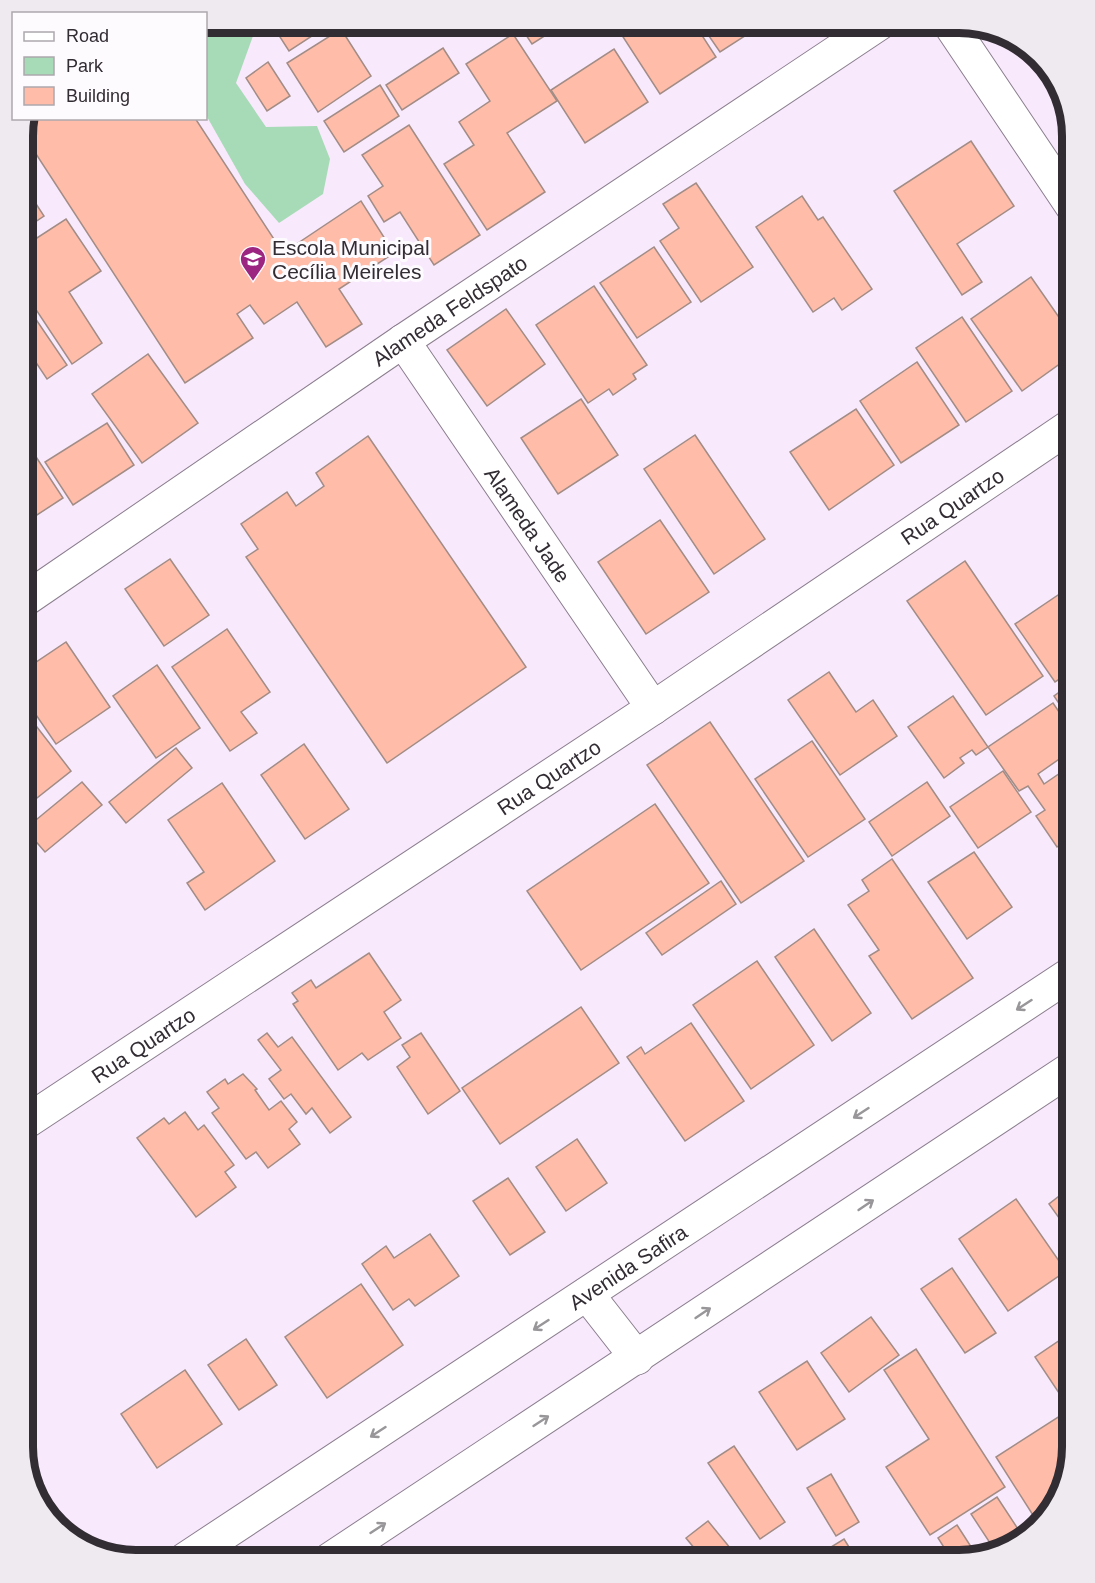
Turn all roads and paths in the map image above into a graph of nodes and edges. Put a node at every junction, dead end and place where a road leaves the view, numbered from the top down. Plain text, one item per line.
1 (865, 33) edge
2 (956, 33) edge
3 (1062, 191) edge
4 (403, 341) junction
5 (1062, 432) edge
6 (33, 595) edge
7 (653, 708) junction
8 (1062, 980) edge
9 (1062, 1075) edge
10 (33, 1117) edge
11 (587, 1294) junction
12 (637, 1358) junction
13 (199, 1550) edge
14 (344, 1550) edge

1 - 4 street, Alameda Feldspato
2 - 3 street
4 - 6 street, Alameda Feldspato
4 - 7 street, Alameda Jade
5 - 7 street, Rua Quartzo
7 - 10 street, Rua Quartzo
8 -> 11 street, Avenida Safira
12 -> 9 street
11 - 12 street
11 -> 13 street, Avenida Safira
14 -> 12 street

